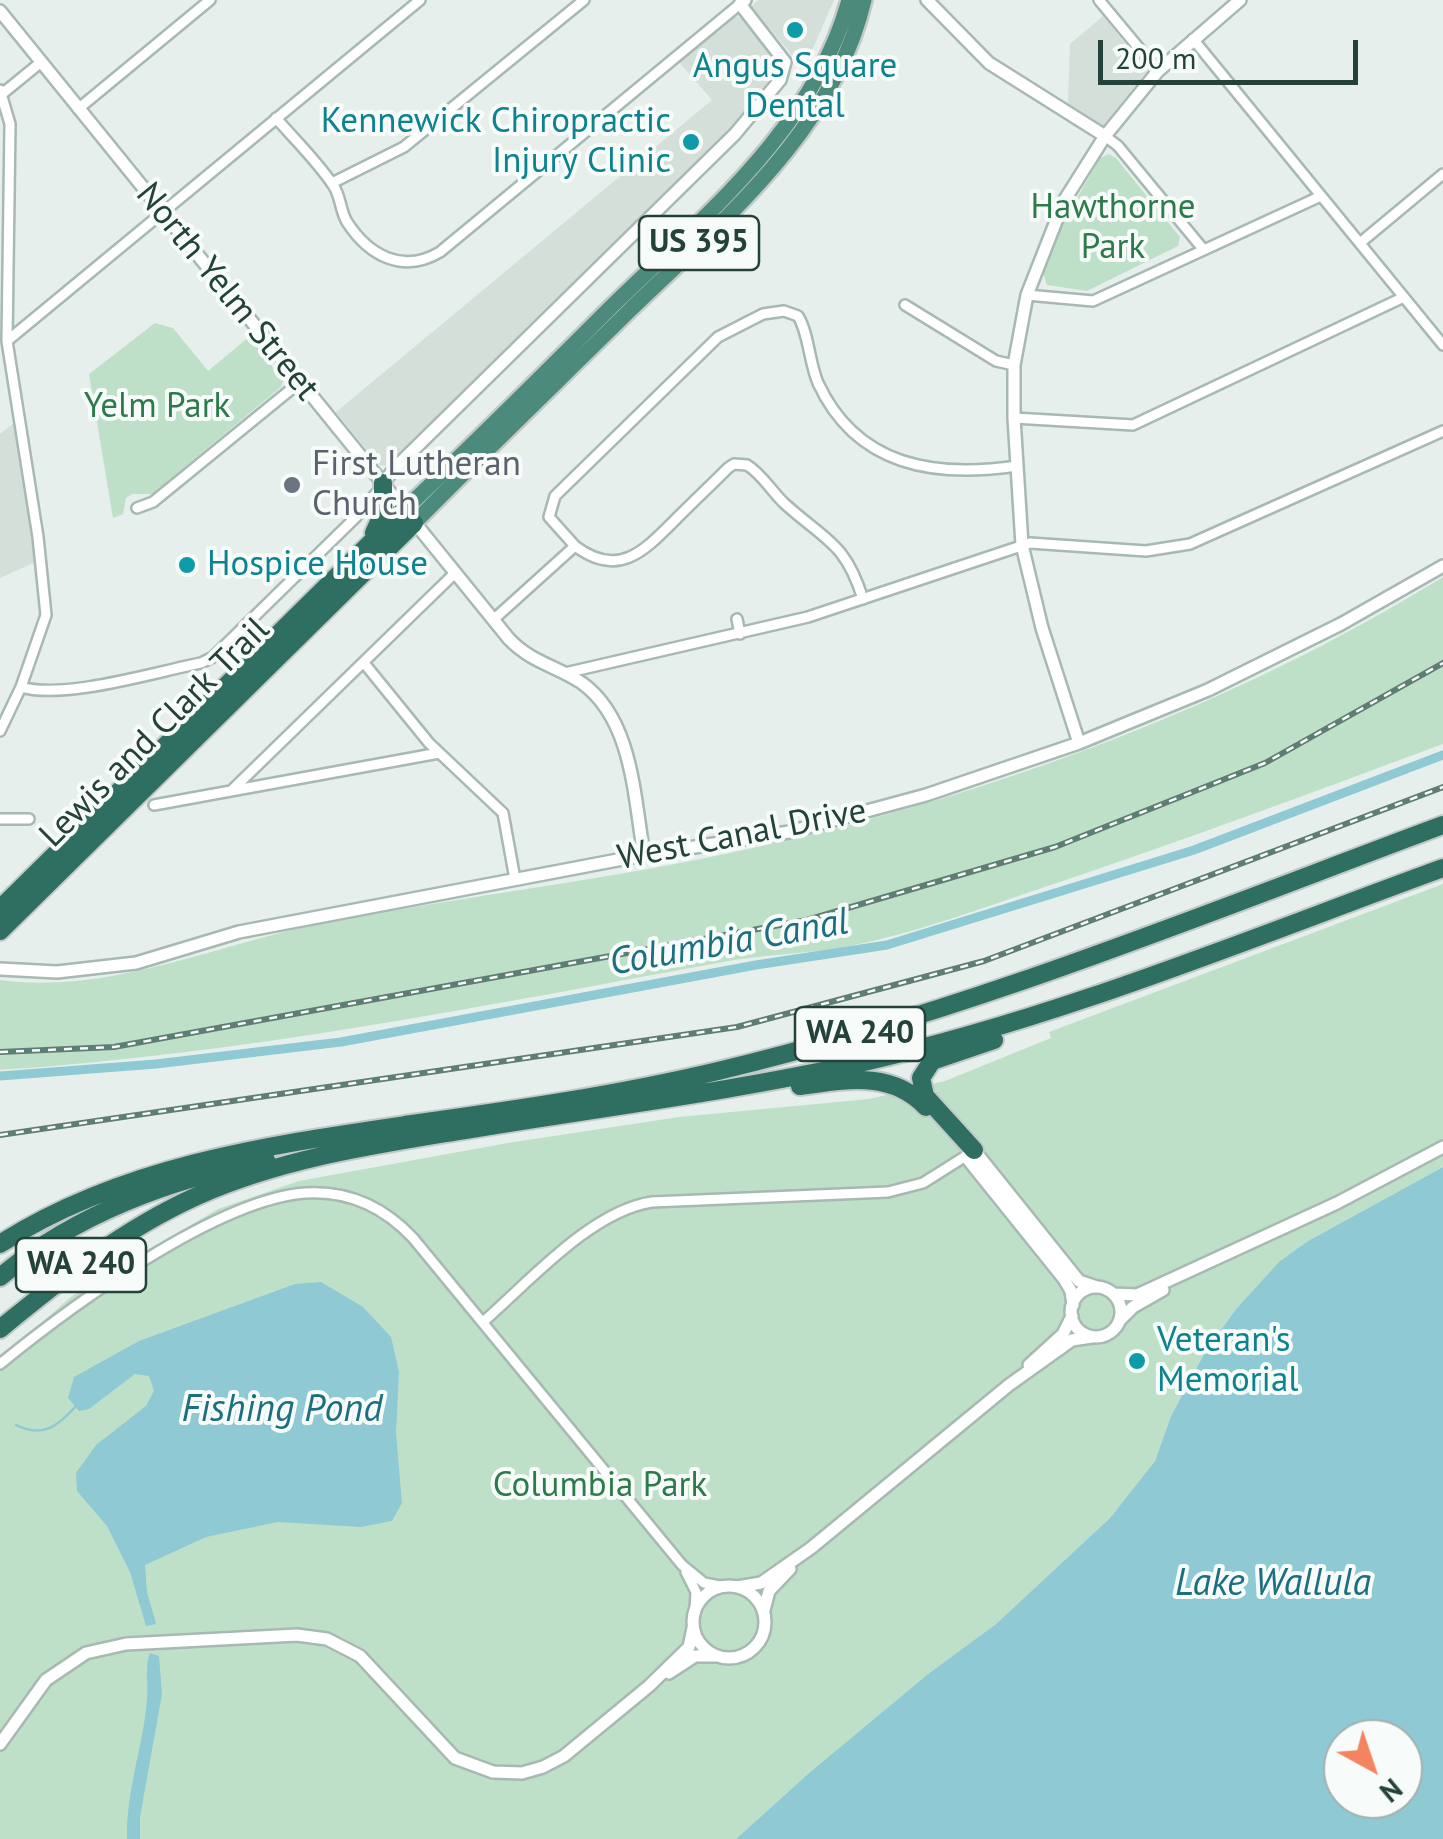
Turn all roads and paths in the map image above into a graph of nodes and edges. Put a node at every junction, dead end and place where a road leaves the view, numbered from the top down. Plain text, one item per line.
1 (210, 0) edge
2 (400, 0) edge
3 (420, 0) edge
4 (584, 0) edge
5 (849, 0) edge
6 (864, 0) edge
7 (927, 0) edge
8 (1099, 0) edge
9 (1240, 0) edge
10 (743, 2) edge
11 (408, 10) junction
12 (0, 11) edge
13 (1192, 39) junction
14 (40, 63) junction
15 (1158, 72) junction
16 (1, 92) edge
17 (78, 109) junction
18 (276, 118) junction
19 (1106, 136) junction
20 (1443, 174) edge
21 (332, 183) junction
22 (1321, 196) junction
23 (162, 213) junction
24 (1360, 244) junction
25 (1203, 249) junction
26 (1027, 294) junction
27 (1404, 298) junction
28 (906, 305) dead end
29 (7, 341) junction
30 (1443, 345) edge
31 (1014, 365) junction
32 (300, 382) junction
33 (1014, 418) junction
34 (1443, 431) edge
35 (1017, 466) junction
36 (383, 484) junction
37 (138, 508) dead end
38 (409, 517) junction
39 (1022, 545) junction
40 (574, 546) junction
41 (367, 547) junction
42 (1443, 566) edge
43 (455, 573) junction
44 (863, 600) junction
45 (492, 620) junction
46 (737, 620) dead end
47 (740, 634) junction
48 (364, 663) junction
49 (564, 674) junction
50 (21, 687) junction
51 (0, 731) edge
52 (1079, 744) junction
53 (439, 753) junction
54 (231, 791) junction
55 (154, 805) dead end
56 (0, 819) edge
57 (29, 819) dead end
58 (1443, 825) edge
59 (644, 855) junction
60 (1443, 868) edge
61 (515, 879) junction
62 (0, 909) edge
63 (1284, 926) junction
64 (0, 932) edge
65 (0, 969) edge
66 (656, 1101) junction
67 (1443, 1147) edge
68 (361, 1148) junction
69 (252, 1150) junction
70 (970, 1154) junction
71 (0, 1244) edge
72 (0, 1262) edge
73 (1196, 1268) junction
74 (0, 1277) edge
75 (1097, 1288) junction
76 (1113, 1294) junction
77 (1072, 1310) junction
78 (482, 1322) junction
79 (1118, 1324) junction
80 (0, 1329) edge
81 (1092, 1336) junction
82 (0, 1364) edge
83 (1009, 1386) junction
84 (811, 1548) junction
85 (682, 1565) junction
86 (731, 1587) junction
87 (695, 1610) junction
88 (764, 1615) junction
89 (694, 1628) junction
90 (718, 1656) junction
91 (649, 1686) junction
92 (0, 1744) edge

1 - 17 street
2 - 11 street
3 - 11 street
4 - 21 street
5 - 38 highway, Lewis and Clark Trail / US 395
6 - 38 highway, Lewis and Clark Trail / US 395
7 - 19 street
8 - 15 street
9 - 13 street
10 - 21 street
10 - 36 street
11 - 18 street
12 - 14 street, North Yelm Street
13 - 15 street
13 - 22 street
14 - 16 street
14 - 17 street, North Yelm Street
15 - 19 street
16 - 29 street
17 - 23 street, North Yelm Street
18 - 21 street
18 - 23 street
19 - 25 street
19 - 26 street
20 - 24 street
22 - 24 street
22 - 25 street
23 - 29 street
23 - 32 street, North Yelm Street
24 - 27 street
25 - 26 street
26 - 31 street
27 - 30 street
27 - 33 street
28 - 31 street
29 - 50 street
31 - 33 street
32 - 36 street, North Yelm Street
32 - 37 street
33 - 35 street
34 - 39 street
35 - 39 street
35 - 40 street
36 - 38 street, North Yelm Street
36 - 41 highway
36 - 50 street
38 - 41 highway, Lewis and Clark Trail / US 395
38 - 43 street, North Yelm Street
38 - 64 highway, Lewis and Clark Trail / US 395
39 - 44 street
39 - 52 street
40 - 44 street
40 - 45 street
41 - 62 highway, Lewis and Clark Trail / US 395
42 - 52 street, West Canal Drive
43 - 45 street, North Yelm Street
43 - 48 street
44 - 47 street
45 - 49 street, North Yelm Street
46 - 47 street
47 - 49 street
48 - 53 street
48 - 54 street
49 - 59 street, North Yelm Street
50 - 51 street
52 - 59 street, West Canal Drive
53 - 54 street
53 - 61 street
54 - 55 street
56 - 57 street
58 - 69 highway, WA 240
59 - 61 street, West Canal Drive
60 - 63 highway, WA 240
61 - 65 street, West Canal Drive
63 - 66 highway, WA 240
63 - 70 highway
66 - 68 highway, WA 240
66 - 70 highway
67 - 73 street
68 - 74 highway
68 - 80 highway, WA 240
69 - 71 highway, WA 240
69 - 72 highway
70 - 75 street
70 - 77 street
70 - 78 street
73 - 76 street
73 - 79 street
75 - 76 street
75 - 77 street
76 - 79 street
77 - 81 street
77 - 83 street
78 - 82 street
78 - 85 street
79 - 81 street
81 - 83 street
83 - 84 street
84 - 86 street
84 - 88 street
85 - 86 street
85 - 87 street
86 - 87 street
86 - 88 street
87 - 89 street
88 - 90 street
89 - 90 street
89 - 91 street
90 - 91 street
91 - 92 street

